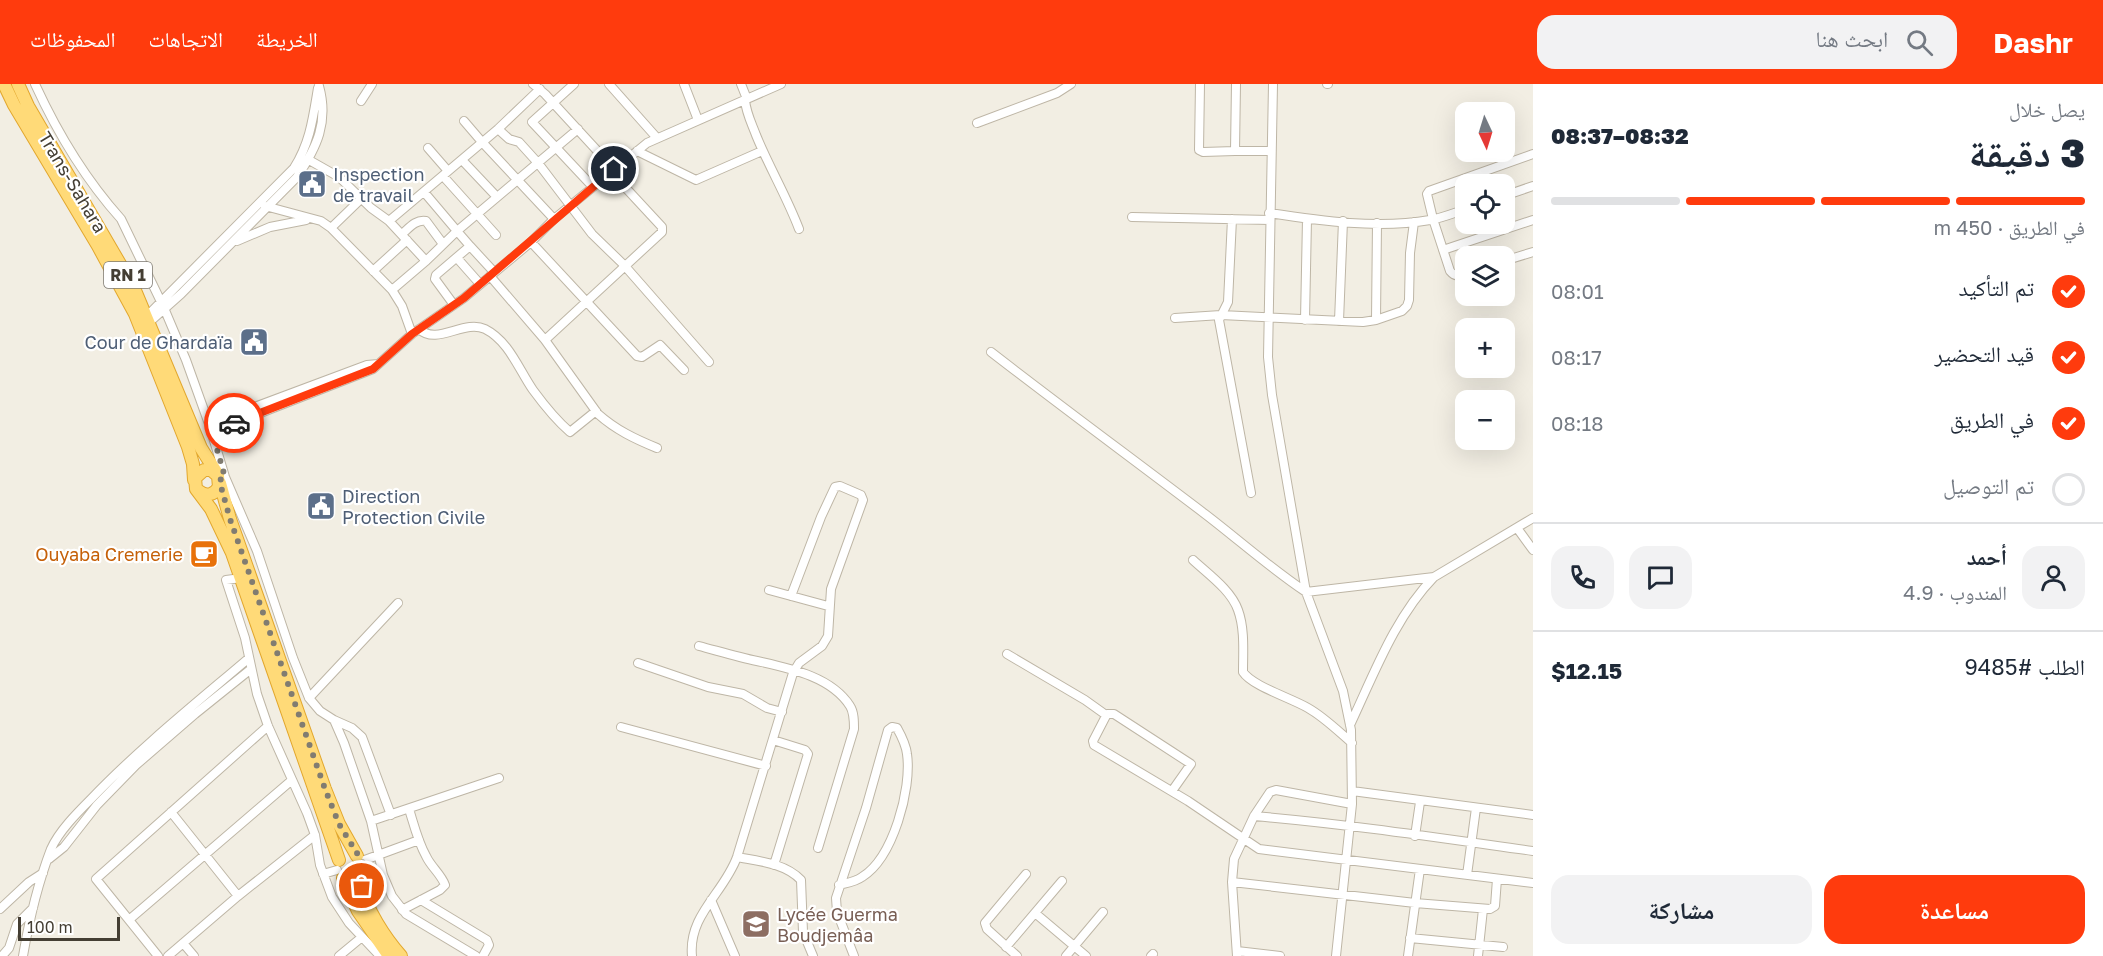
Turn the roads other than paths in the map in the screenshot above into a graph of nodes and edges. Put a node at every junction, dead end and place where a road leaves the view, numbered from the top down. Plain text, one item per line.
1 (4, 84) edge
2 (18, 84) edge
3 (35, 84) edge
4 (372, 84) edge
5 (574, 84) edge
6 (609, 84) edge
7 (684, 84) edge
8 (741, 84) edge
9 (781, 84) edge
10 (1071, 84) edge
11 (1200, 84) edge
12 (1236, 84) edge
13 (1273, 84) edge
14 (319, 85) edge
15 (537, 87) edge
16 (746, 100) junction
17 (361, 101) dead end
18 (553, 103) junction
19 (698, 120) junction
20 (464, 122) dead end
21 (977, 123) dead end
22 (498, 129) junction
23 (578, 129) junction
24 (657, 138) junction
25 (482, 142) junction
26 (428, 148) dead end
27 (556, 148) junction
28 (638, 151) junction
29 (762, 151) junction
30 (1235, 151) junction
31 (1271, 151) junction
32 (1533, 154) edge
33 (309, 160) junction
34 (462, 160) junction
35 (538, 163) junction
36 (612, 170) junction
37 (446, 174) junction
38 (517, 179) junction
39 (1533, 186) edge
40 (593, 187) junction
41 (424, 192) junction
42 (1515, 192) edge
43 (497, 197) junction
44 (362, 198) junction
45 (263, 205) junction
46 (570, 206) junction
47 (1455, 212) edge
48 (477, 214) junction
49 (1270, 216) junction
50 (1132, 217) dead end
51 (309, 219) junction
52 (554, 219) junction
53 (1232, 219) junction
54 (1307, 219) junction
55 (1433, 219) junction
56 (1533, 220) edge
57 (389, 221) junction
58 (1343, 221) junction
59 (1414, 222) junction
60 (1377, 223) junction
61 (331, 228) junction
62 (799, 229) dead end
63 (458, 231) junction
64 (496, 235) dead end
65 (405, 237) junction
66 (531, 242) junction
67 (443, 244) junction
68 (470, 246) junction
69 (226, 248) junction
70 (1443, 250) junction
71 (1533, 252) edge
72 (457, 258) junction
73 (1515, 258) edge
74 (426, 261) junction
75 (624, 265) junction
76 (373, 271) junction
77 (492, 274) junction
78 (1455, 275) edge
79 (480, 284) junction
80 (392, 290) junction
81 (587, 302) junction
82 (162, 305) junction
83 (453, 305) junction
84 (1221, 315) junction
85 (1175, 318) dead end
86 (1268, 319) junction
87 (1305, 320) junction
88 (1376, 320) junction
89 (1339, 321) junction
90 (144, 322) junction
91 (416, 332) junction
92 (545, 340) junction
93 (991, 352) dead end
94 (709, 362) dead end
95 (684, 370) dead end
96 (596, 411) junction
97 (211, 428) junction
98 (657, 448) dead end
99 (221, 479) junction
100 (196, 485) junction
101 (1251, 493) dead end
102 (1533, 518) edge
103 (1516, 528) junction
104 (1533, 550) edge
105 (1193, 560) dead end
106 (1434, 577) junction
107 (241, 578) junction
108 (769, 590) dead end
109 (1306, 592) junction
110 (791, 596) junction
111 (398, 603) dead end
112 (828, 606) junction
113 (699, 646) dead end
114 (1007, 654) dead end
115 (249, 658) junction
116 (638, 663) dead end
117 (251, 669) junction
118 (795, 669) junction
119 (309, 698) junction
120 (782, 712) junction
121 (187, 715) junction
122 (1106, 716) junction
123 (334, 720) junction
124 (1350, 725) junction
125 (268, 726) junction
126 (621, 727) dead end
127 (773, 740) junction
128 (1352, 744) junction
129 (766, 766) junction
130 (498, 778) dead end
131 (292, 780) junction
132 (1172, 791) junction
133 (1352, 791) junction
134 (1420, 802) junction
135 (1352, 804) junction
136 (1476, 808) junction
137 (409, 809) junction
138 (171, 812) junction
139 (391, 815) junction
140 (1254, 816) junction
141 (1533, 816) edge
142 (371, 821) junction
143 (1350, 825) junction
144 (315, 836) junction
145 (1415, 836) junction
146 (1242, 839) junction
147 (420, 840) junction
148 (1472, 843) junction
149 (818, 848) dead end
150 (1533, 850) edge
151 (205, 855) junction
152 (379, 855) junction
153 (737, 857) junction
154 (1347, 860) junction
155 (361, 861) junction
156 (774, 864) junction
157 (340, 869) junction
158 (1420, 869) junction
159 (43, 873) junction
160 (323, 874) junction
161 (1026, 874) dead end
162 (1467, 875) junction
163 (1497, 879) junction
164 (1062, 881) dead end
165 (1232, 882) junction
166 (1533, 883) edge
167 (839, 885) junction
168 (1342, 894) junction
169 (238, 896) junction
170 (421, 900) junction
171 (711, 900) junction
172 (1415, 903) junction
173 (34, 906) junction
174 (0, 909) edge
175 (1483, 909) junction
176 (402, 910) junction
177 (1103, 912) dead end
178 (1035, 913) junction
179 (130, 919) junction
180 (362, 937) junction
181 (1410, 938) junction
182 (183, 943) junction
183 (1479, 944) junction
184 (1075, 946) junction
185 (1006, 947) junction
186 (1503, 947) dead end
187 (1237, 954) edge
188 (2, 956) edge
189 (23, 956) edge
190 (158, 956) edge
191 (168, 956) edge
192 (194, 956) edge
193 (339, 956) edge
194 (380, 956) edge
195 (389, 956) edge
196 (401, 956) edge
197 (476, 956) edge
198 (483, 956) edge
199 (692, 956) edge
200 (735, 956) edge
201 (813, 956) edge
202 (854, 956) edge
203 (1017, 956) edge
204 (1066, 956) edge
205 (1086, 956) edge
206 (1280, 956) edge
207 (1336, 956) edge
208 (1408, 956) edge
209 (1478, 956) edge

1 - 90 highway, Trans-Sahara / RN 1
2 - 90 highway, Trans-Sahara / RN 1
3 - 82 street
4 - 17 street
5 - 18 street
6 - 24 street
7 - 19 street
8 - 16 street
9 - 16 street
10 - 21 street
11 - 30 street
12 - 30 street
13 - 31 street
14 - 33 street
14 - 45 street
15 - 18 street
15 - 22 street
16 - 19 street
16 - 29 street
18 - 23 street
18 - 27 street
19 - 24 street
20 - 25 street
22 - 25 street
22 - 35 street
23 - 27 street
23 - 36 street
24 - 28 street
25 - 34 street
25 - 38 street
26 - 37 street
27 - 35 street
27 - 40 street
28 - 29 street
28 - 36 street
29 - 62 street
30 - 31 street
31 - 49 street
32 - 55 street
33 - 44 street
33 - 45 street
34 - 37 street
34 - 43 street
35 - 38 street
35 - 46 street
36 - 40 street
36 - 75 street
37 - 41 street
37 - 48 street
38 - 43 street
38 - 52 street
39 - 42 street
40 - 46 street
41 - 57 street
41 - 63 street
43 - 48 street
44 - 57 street
44 - 61 street
45 - 51 street
45 - 69 street
45 - 82 street
46 - 52 street
46 - 75 street
47 - 55 street
48 - 63 street
48 - 64 street
49 - 53 street
49 - 54 street
49 - 86 street
50 - 53 street
51 - 61 street
51 - 69 street
52 - 66 street
53 - 84 street
54 - 58 street
54 - 87 street
55 - 59 street
55 - 70 street
56 - 70 street
57 - 65 street
58 - 60 street
58 - 89 street
59 - 60 street
59 - 88 street
60 - 88 street
61 - 76 street
63 - 67 street
63 - 68 street
65 - 67 street
65 - 74 street
65 - 76 street
66 - 77 street
66 - 81 street
67 - 74 street
68 - 72 street
68 - 77 street
69 - 82 street
70 - 78 street
71 - 73 street
72 - 79 street
72 - 83 street
74 - 80 street
75 - 81 street
75 - 94 street
76 - 80 street
77 - 79 street
77 - 92 street
79 - 83 street
80 - 91 street
81 - 92 street
81 - 95 street
82 - 90 street
82 - 97 street
83 - 91 street
84 - 85 street
84 - 86 street
84 - 101 street
86 - 87 street
86 - 109 street
87 - 89 street
88 - 89 street
90 - 99 highway, Trans-Sahara / RN 1
90 - 100 highway, Trans-Sahara / RN 1
91 - 96 street
91 - 97 street
92 - 96 street
93 - 109 street
96 - 98 street
97 - 99 street
99 - 100 highway
99 - 100 highway
99 - 119 street
99 - 155 highway, Trans-Sahara / RN 1
100 - 107 highway, Trans-Sahara / RN 1
102 - 103 street
103 - 104 street
103 - 106 street
105 - 128 street
106 - 109 street
106 - 124 street
107 - 115 street
107 - 157 highway, Trans-Sahara / RN 1
108 - 110 street
109 - 124 street
110 - 112 street
110 - 112 street
111 - 119 street
112 - 118 street
113 - 118 street
114 - 122 street
115 - 117 street
115 - 121 street
116 - 120 street
117 - 121 street
117 - 125 street
118 - 120 street
118 - 149 street
119 - 123 street
120 - 127 street
121 - 159 street
122 - 132 street
122 - 132 street
123 - 139 street
123 - 142 street
124 - 128 street
125 - 131 street
125 - 138 street
126 - 129 street
127 - 129 street
127 - 156 street
128 - 133 street
129 - 153 street
130 - 137 street
131 - 144 street
131 - 151 street
132 - 146 street
133 - 134 street
133 - 135 street
134 - 136 street
134 - 145 street
135 - 140 street
135 - 143 street
136 - 141 street
136 - 148 street
137 - 139 street
137 - 147 street
138 - 151 street
138 - 179 street
139 - 142 street
140 - 143 street
140 - 146 street
142 - 152 street
143 - 145 street
143 - 154 street
144 - 160 street
144 - 169 street
145 - 148 street
146 - 154 street
146 - 165 street
147 - 152 street
147 - 170 street
148 - 150 street
148 - 162 street
151 - 169 street
151 - 179 street
152 - 155 street
152 - 176 street
153 - 156 street
153 - 171 street
154 - 158 street
154 - 168 street
155 - 157 highway
155 - 157 highway
155 - 196 highway, Trans-Sahara / RN 1
156 - 201 street
157 - 160 street
157 - 195 highway, Trans-Sahara / RN 1
158 - 162 street
158 - 172 street
159 - 173 street
159 - 174 street
160 - 180 street
161 - 185 street
162 - 163 street
163 - 166 street
163 - 175 street
164 - 178 street
165 - 168 street
165 - 187 street
167 - 167 street
167 - 202 street
168 - 172 street
168 - 207 street
169 - 182 street
170 - 176 street
170 - 198 street
171 - 199 street
171 - 200 street
172 - 175 street
172 - 181 street
173 - 188 street
173 - 189 street
175 - 183 street
176 - 197 street
177 - 184 street
178 - 184 street
178 - 185 street
179 - 190 street
180 - 193 street
180 - 194 street
181 - 183 street
181 - 208 street
182 - 191 street
182 - 192 street
183 - 186 street
183 - 209 street
184 - 204 street
184 - 205 street
185 - 203 street
187 - 206 street

